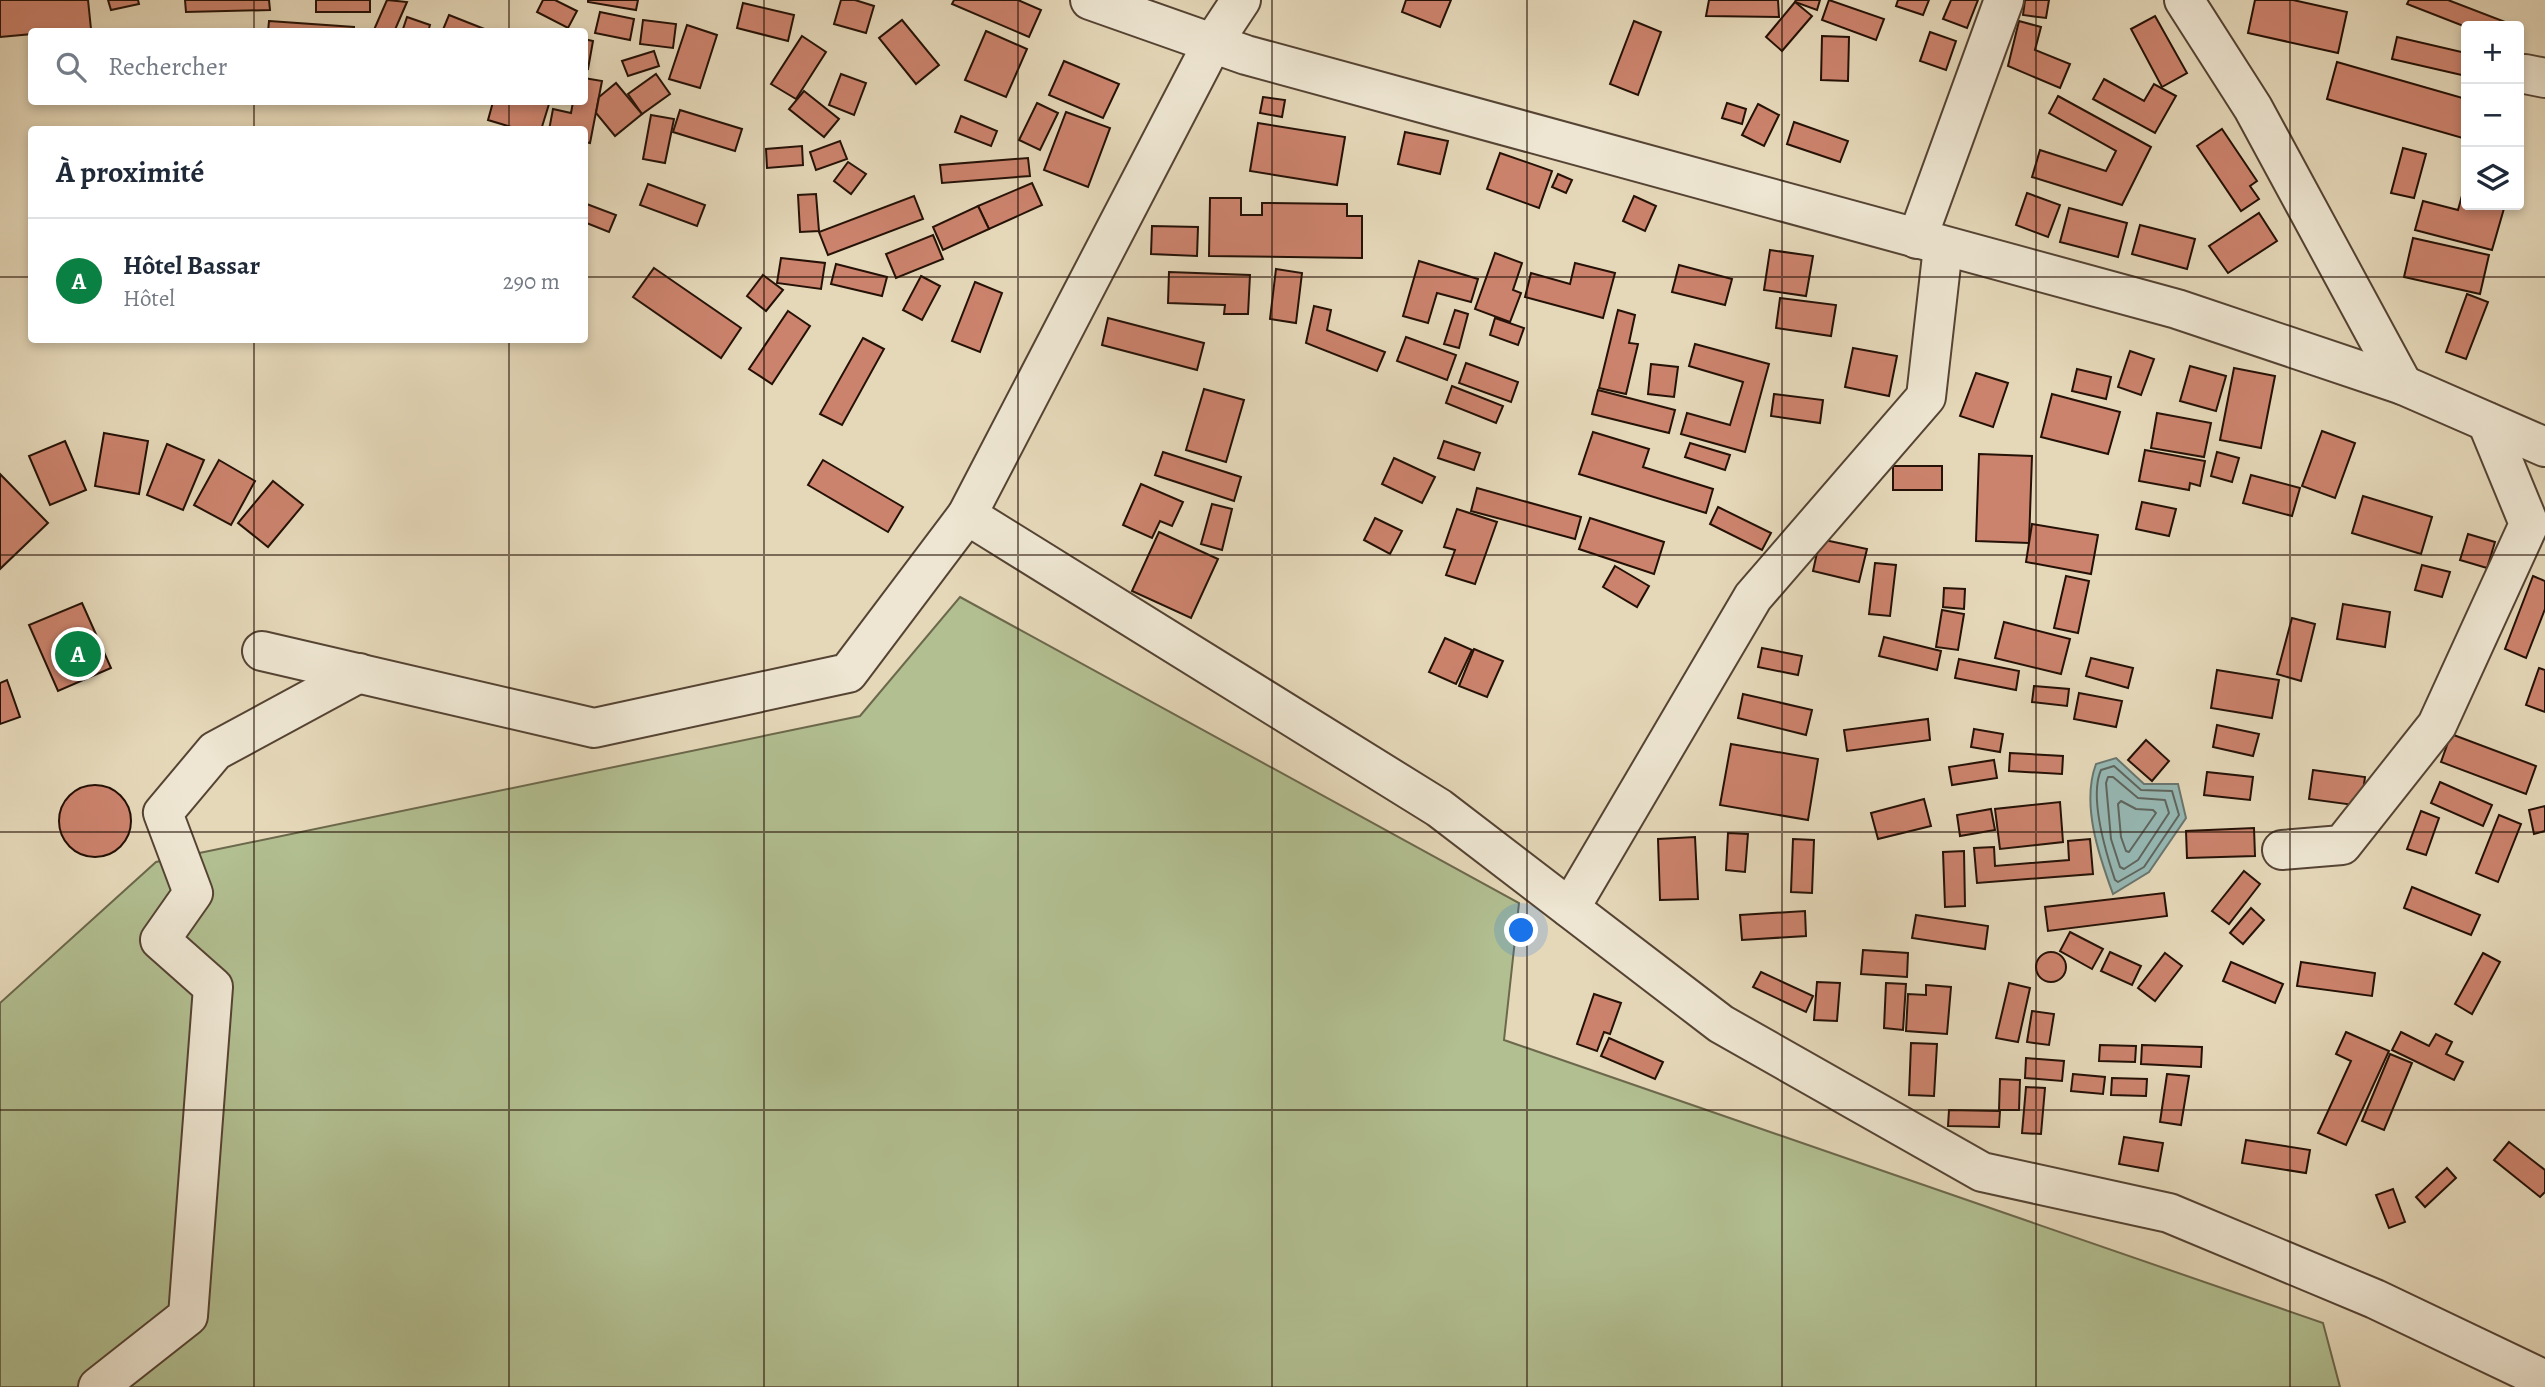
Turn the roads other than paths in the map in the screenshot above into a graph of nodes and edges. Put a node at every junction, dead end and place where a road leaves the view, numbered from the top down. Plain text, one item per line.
1 (1090, 0) edge
2 (1241, 0) edge
3 (2004, 0) edge
4 (2185, 0) edge
5 (1212, 44) junction
6 (1930, 243) junction
7 (2403, 385) junction
8 (2487, 422) junction
9 (2545, 447) edge
10 (967, 514) junction
11 (2537, 520) edge
12 (262, 651) dead end
13 (359, 673) junction
14 (2282, 850) dead end
15 (1570, 908) junction
16 (2545, 1380) edge
17 (98, 1387) edge

1 - 5 street
2 - 5 street
3 - 6 street
4 - 7 street
5 - 6 street
5 - 10 street
6 - 7 street
6 - 15 street
7 - 8 street
8 - 9 street
8 - 11 street
10 - 13 street
10 - 15 street
11 - 14 street
12 - 13 street
13 - 17 street
15 - 16 street

